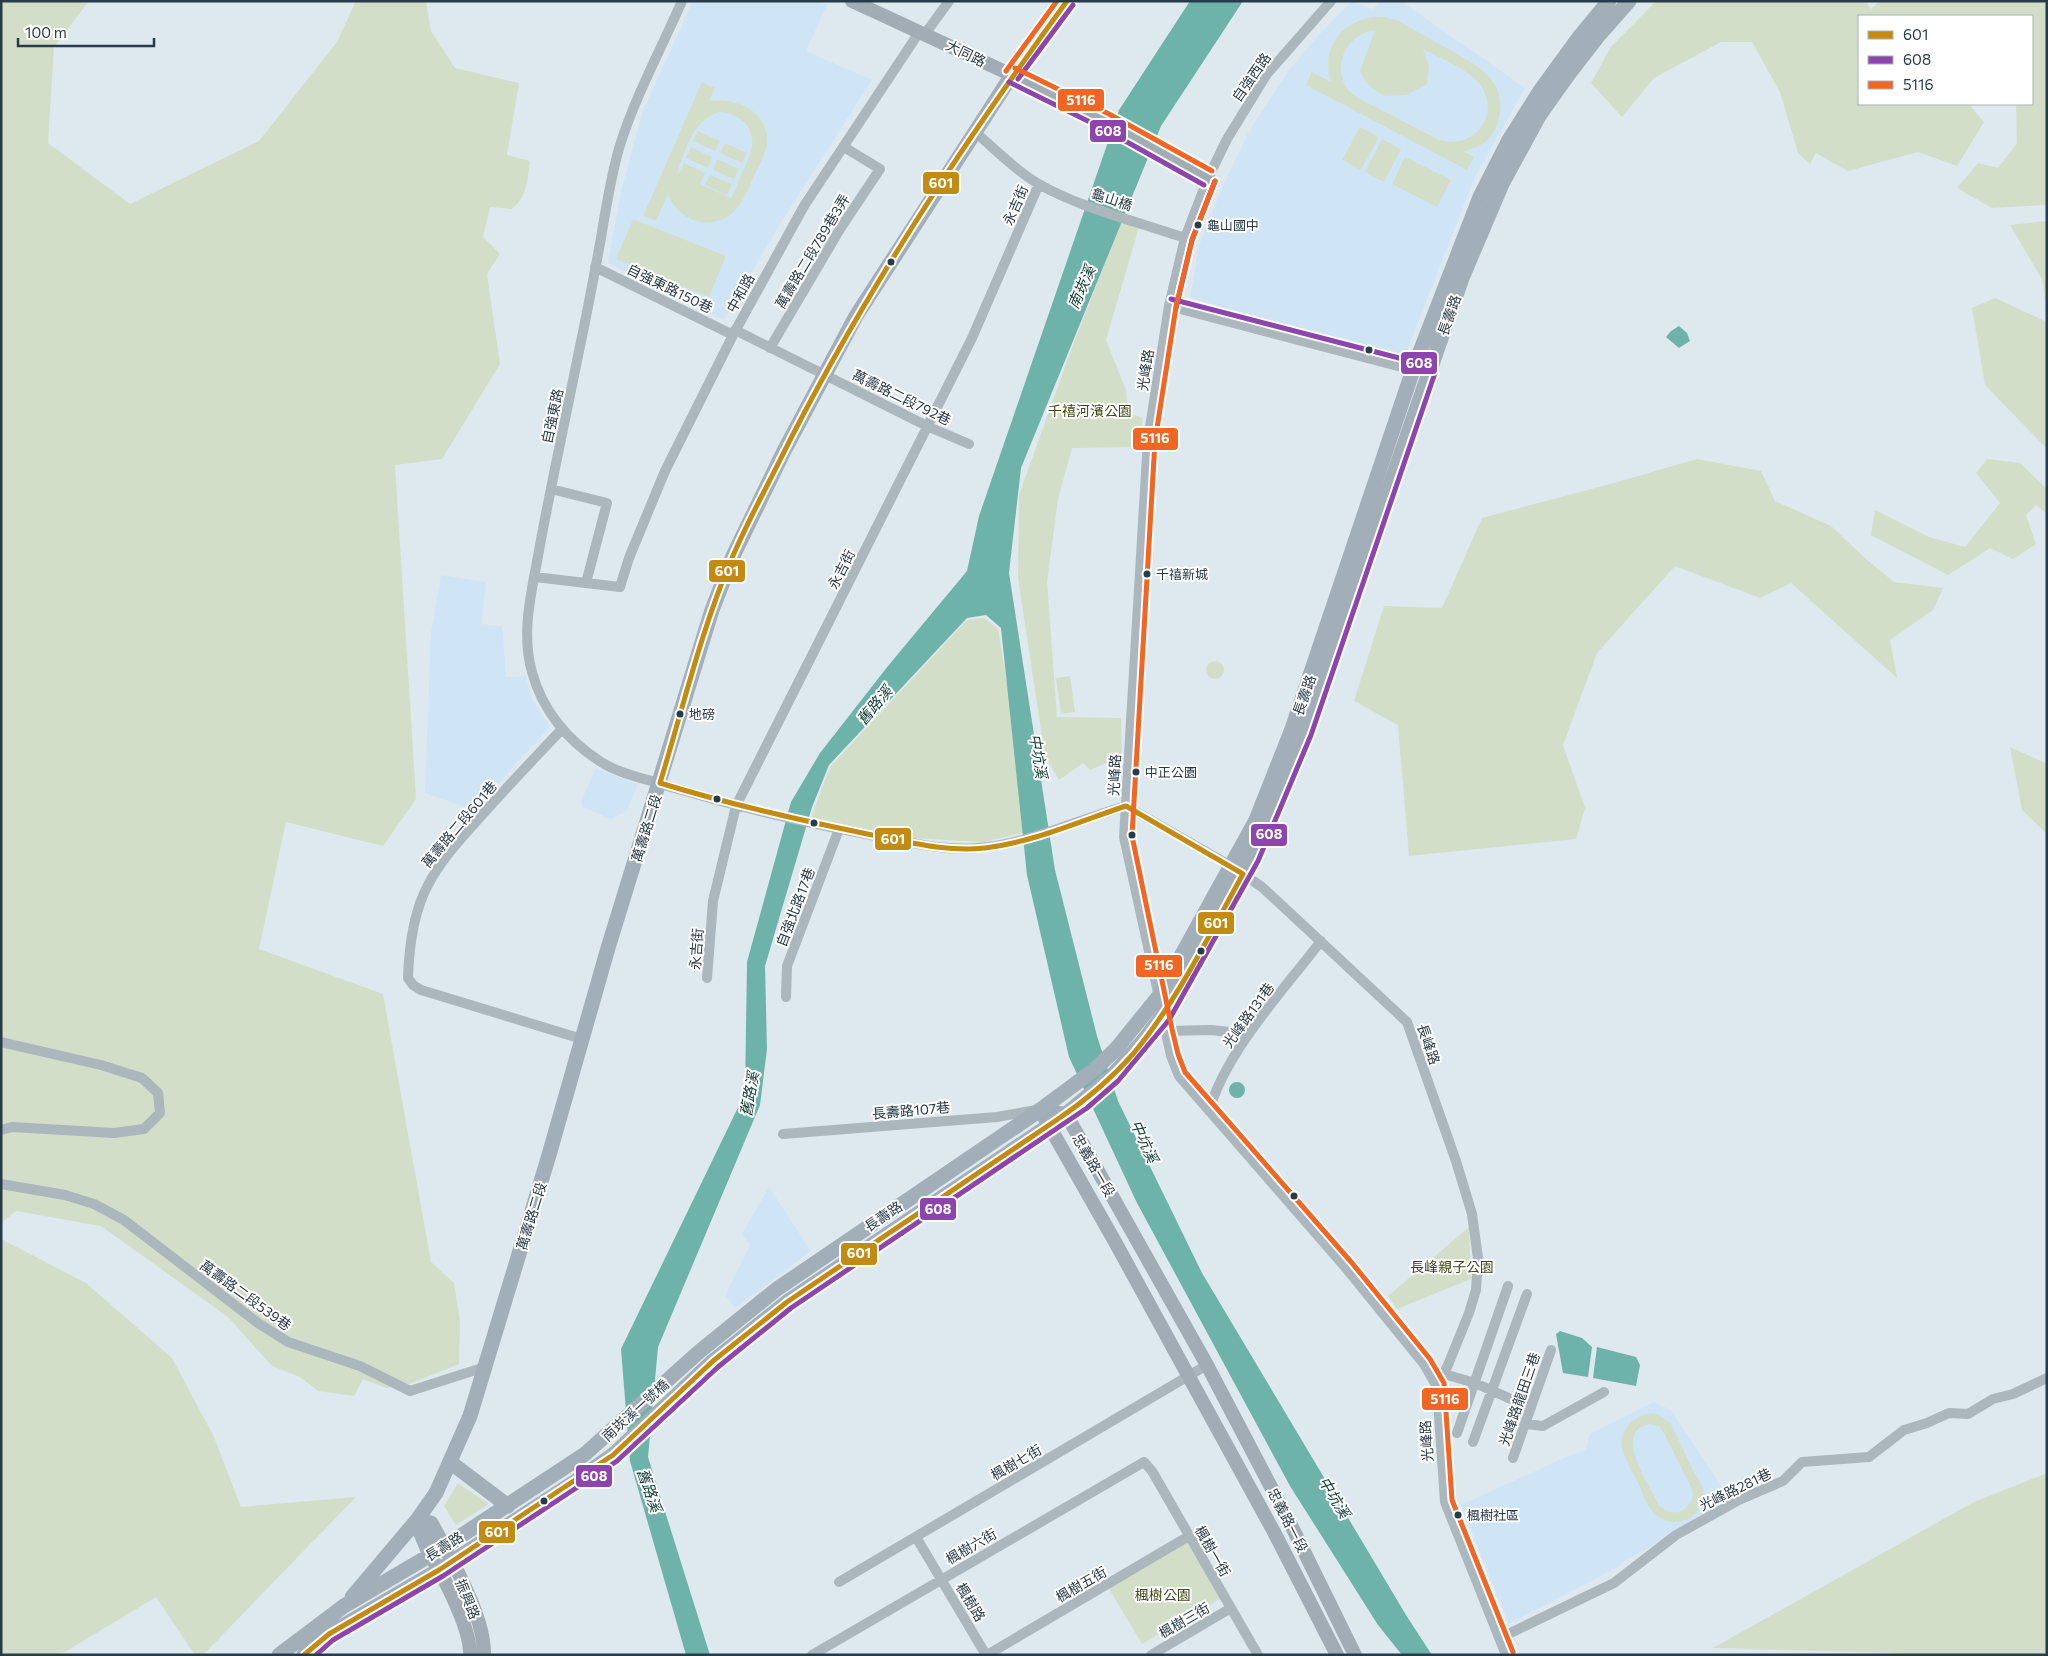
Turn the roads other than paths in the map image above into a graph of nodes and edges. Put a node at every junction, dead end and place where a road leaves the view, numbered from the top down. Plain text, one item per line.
1 (682, 1) edge
2 (949, 1) edge
3 (1067, 1) edge
4 (1330, 1) edge
5 (1609, 1) edge
6 (1629, 1) edge
7 (858, 2) edge
8 (922, 32) junction
9 (1012, 75) junction
10 (975, 132) junction
11 (844, 147) junction
12 (1208, 178) junction
13 (1039, 184) junction
14 (1185, 238) junction
15 (595, 267) junction
16 (1169, 306) junction
17 (734, 333) junction
18 (770, 348) junction
19 (1413, 370) junction
20 (1428, 373) junction
21 (824, 375) junction
22 (929, 426) junction
23 (969, 444) dead end
24 (551, 489) junction
25 (535, 577) junction
26 (586, 583) junction
27 (1309, 701) junction
28 (562, 729) junction
29 (660, 783) junction
30 (736, 806) junction
31 (1126, 806) junction
32 (839, 829) junction
33 (1237, 870) junction
34 (1321, 941) junction
35 (707, 978) dead end
36 (1159, 996) junction
37 (786, 997) dead end
38 (1162, 1015) junction
39 (1165, 1031) junction
40 (1249, 1034) junction
41 (582, 1039) junction
42 (1, 1042) edge
43 (1040, 1110) junction
44 (1209, 1111) junction
45 (1066, 1114) junction
46 (1050, 1125) junction
47 (1, 1130) edge
48 (783, 1134) dead end
49 (1, 1184) edge
50 (1508, 1286) dead end
51 (1526, 1294) dead end
52 (1551, 1350) dead end
53 (700, 1351) joint
54 (712, 1361) joint
55 (1207, 1365) junction
56 (484, 1367) junction
57 (1444, 1374) junction
58 (1188, 1376) junction
59 (2047, 1378) edge
60 (1475, 1383) junction
61 (1437, 1387) junction
62 (1492, 1390) junction
63 (1604, 1392) dead end
64 (1532, 1408) junction
65 (1526, 1424) junction
66 (1457, 1433) dead end
67 (1473, 1442) dead end
68 (1513, 1458) dead end
69 (450, 1462) junction
70 (1144, 1462) joint
71 (568, 1467) joint
72 (579, 1479) joint
73 (508, 1506) junction
74 (417, 1520) junction
75 (1189, 1536) junction
76 (916, 1537) junction
77 (444, 1547) junction
78 (430, 1555) junction
79 (452, 1561) junction
80 (439, 1570) junction
81 (942, 1579) junction
82 (839, 1582) dead end
83 (344, 1606) junction
84 (1231, 1608) junction
85 (329, 1634) junction
86 (1500, 1638) junction
87 (279, 1655) edge
88 (304, 1655) edge
89 (470, 1655) edge
90 (484, 1655) edge
91 (812, 1655) edge
92 (986, 1655) edge
93 (1151, 1655) edge
94 (1258, 1655) edge
95 (1337, 1655) edge
96 (1355, 1655) edge
97 (1506, 1655) edge

1 - 15 street, 自強東路
2 - 8 street, 中和路
3 - 9 main road, 萬壽路二段
4 - 12 street, 自強西路
5 - 19 main road, 長壽路
6 - 20 main road, 長壽路
7 - 8 main road, 大同路
8 - 9 main road, 大同路
8 - 11 street, 中和路
9 - 10 main road, 萬壽路二段
9 - 12 main road, 大同路
10 - 13 street
10 - 21 main road, 萬壽路二段
11 - 17 street, 中和路
11 - 18 street, 萬壽路二段789巷3弄
12 - 14 street, 光峰路
13 - 14 street, 龜山橋
13 - 22 street, 永吉街
14 - 16 street, 光峰路
15 - 17 street, 自強東路150巷
15 - 24 street, 自強東路
16 - 19 street
16 - 31 street, 光峰路
17 - 18 street, 自強東路150巷
17 - 26 street, 中和路
18 - 21 street, 萬壽路二段792巷
19 - 20 street
19 - 27 main road, 長壽路
20 - 27 main road, 長壽路
21 - 22 street, 萬壽路二段792巷
21 - 29 main road, 萬壽路二段
22 - 23 street, 萬壽路二段792巷
22 - 30 street, 永吉街
24 - 25 street, 自強東路
24 - 26 street
25 - 26 street
25 - 28 street, 自強東路
27 - 33 main road, 長壽路
28 - 29 street, 自強東路
28 - 41 street, 萬壽路二段601巷
29 - 30 street, 自強東路
29 - 41 main road, 萬壽路二段
30 - 32 street, 自強東路
30 - 35 street, 永吉街
31 - 32 street, 自強東路
31 - 33 street, 長峰路
31 - 36 street, 光峰路
32 - 37 street, 自強北路17巷
33 - 34 street, 長峰路
33 - 36 main road, 長壽路
33 - 38 main road, 長壽路
34 - 40 street, 光峰路131巷
34 - 57 street, 長峰路
36 - 38 street, 光峰路
36 - 43 main road, 長壽路
38 - 39 street, 光峰路
38 - 45 main road, 長壽路
39 - 40 street
39 - 44 street, 光峰路
40 - 44 street, 光峰路131巷
41 - 56 main road, 萬壽路二段
42 - 47 street
43 - 45 main road
43 - 46 main road, 忠義路一段
43 - 48 street, 長壽路107巷
43 - 53 main road, 長壽路
44 - 61 street, 光峰路
45 - 46 main road, 長壽路
45 - 55 main road, 忠義路一段
46 - 54 main road, 長壽路
46 - 58 main road, 忠義路一段
49 - 56 street, 萬壽路二段539巷
50 - 60 street
51 - 62 street
52 - 64 street, 光峰路龍田三巷
53 - 71 main road, 南崁溪一號橋
54 - 72 main road, 南崁溪一號橋
55 - 58 street, 楓樹七街
55 - 96 main road, 忠義路一段
56 - 69 main road, 萬壽路二段
57 - 60 street
57 - 61 street, 長峰路
58 - 76 street, 楓樹七街
58 - 95 main road, 忠義路一段
59 - 86 street, 光峰路281巷
60 - 62 street
60 - 66 street
61 - 86 street, 光峰路
62 - 64 street
62 - 67 street
63 - 65 street
64 - 65 street, 光峰路龍田三巷
65 - 68 street, 光峰路龍田三巷
69 - 73 main road
69 - 74 main road, 萬壽路二段
70 - 75 street, 楓樹一街
70 - 81 street, 楓樹六街
71 - 73 main road, 長壽路
72 - 79 main road, 長壽路
73 - 77 main road, 長壽路
74 - 77 main road
74 - 78 main road
74 - 83 main road, 萬壽路二段
75 - 84 street, 楓樹一街
75 - 92 street, 楓樹五街
76 - 81 street, 楓樹路
76 - 82 street, 楓樹七街
77 - 78 main road, 長壽路
77 - 79 main road, 振興路
78 - 80 main road, 振興路
78 - 83 main road, 長壽路
79 - 80 main road, 長壽路
79 - 90 main road, 振興路
80 - 85 main road, 長壽路
80 - 89 main road, 振興路
81 - 91 street, 楓樹六街
81 - 92 street, 楓樹路
83 - 85 main road, 萬壽路二段
83 - 87 main road, 萬壽路二段
84 - 93 street, 楓樹三街
84 - 94 street, 楓樹一街
85 - 88 main road, 萬壽路二段
86 - 97 street, 光峰路

